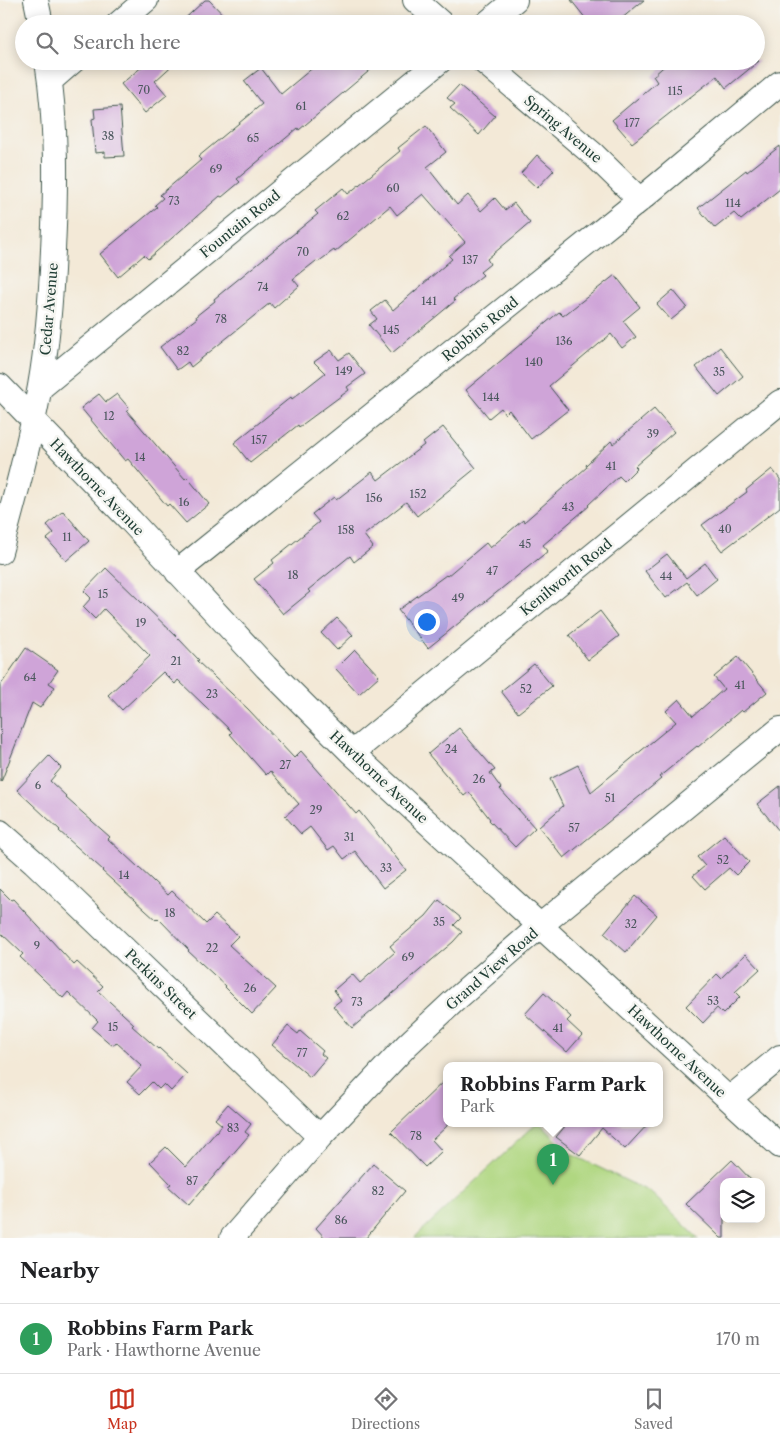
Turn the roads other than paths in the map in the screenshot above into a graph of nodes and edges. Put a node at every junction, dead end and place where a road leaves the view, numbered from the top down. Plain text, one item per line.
1 (36, 0) edge
2 (146, 0) edge
3 (415, 0) edge
4 (515, 0) edge
5 (39, 15) edge
6 (128, 15) edge
7 (432, 15) edge
8 (497, 15) edge
9 (429, 70) edge
10 (494, 70) edge
11 (48, 71) edge
12 (780, 83) edge
13 (640, 200) junction
14 (0, 386) edge
15 (40, 388) junction
16 (780, 402) edge
17 (33, 420) junction
18 (0, 552) edge
19 (177, 572) junction
20 (780, 729) edge
21 (352, 753) junction
22 (0, 832) edge
23 (541, 925) junction
24 (780, 1057) edge
25 (729, 1099) junction
26 (320, 1137) junction
27 (780, 1146) edge
28 (232, 1238) edge

1 - 5 street
2 - 6 street
3 - 7 street
4 - 8 street
9 - 15 street, Fountain Road
10 - 13 street, Spring Avenue
11 - 15 street, Cedar Avenue
12 - 13 street, Robbins Road
13 - 19 street, Robbins Road
14 - 17 street, Hawthorne Avenue
15 - 17 street, Cedar Avenue
16 - 21 street, Kenilworth Road
17 - 18 street, Cedar Avenue
17 - 19 street, Hawthorne Avenue
19 - 21 street, Hawthorne Avenue
20 - 23 street, Grand View Road
21 - 23 street, Hawthorne Avenue
22 - 26 street, Perkins Street
23 - 25 street, Hawthorne Avenue
23 - 26 street, Grand View Road
24 - 25 street
25 - 27 street, Hawthorne Avenue
26 - 28 street, Grand View Road

